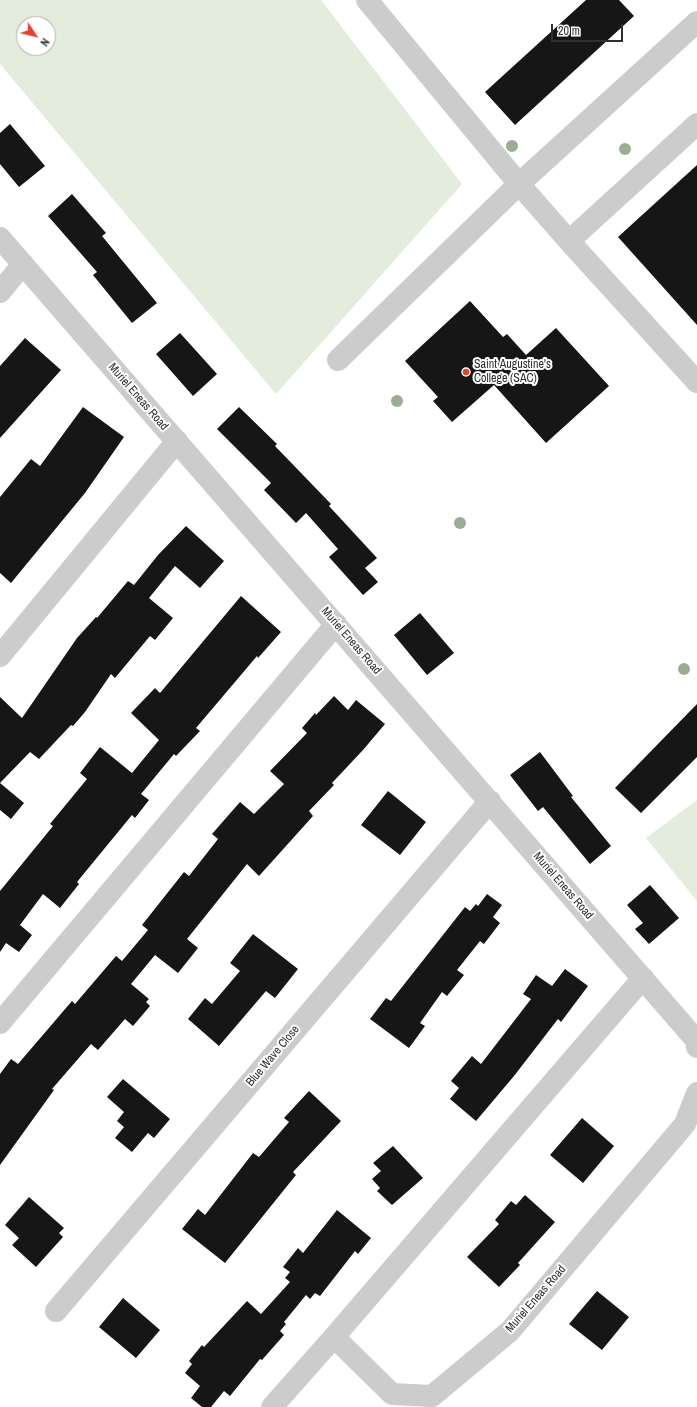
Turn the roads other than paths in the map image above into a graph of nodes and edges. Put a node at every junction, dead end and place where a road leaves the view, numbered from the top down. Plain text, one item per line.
1 (368, 0) edge
2 (697, 22) edge
3 (697, 124) edge
4 (519, 184) junction
5 (0, 238) edge
6 (569, 241) junction
7 (23, 264) junction
8 (0, 292) edge
9 (338, 360) dead end
10 (697, 382) edge
11 (177, 441) junction
12 (336, 624) junction
13 (0, 656) edge
14 (490, 801) junction
15 (643, 978) junction
16 (0, 1023) edge
17 (697, 1047) edge
18 (697, 1093) edge
19 (56, 1311) dead end
20 (334, 1337) junction
21 (272, 1407) edge

1 - 4 street
2 - 4 street
3 - 6 street
4 - 6 street
4 - 9 street
5 - 7 street, Muriel Eneas Road
6 - 10 street
7 - 8 street
7 - 11 street, Muriel Eneas Road
11 - 12 street, Muriel Eneas Road
11 - 13 street
12 - 14 street, Muriel Eneas Road
12 - 16 street
14 - 15 street, Muriel Eneas Road
14 - 19 street, Blue Wave Close
15 - 17 street, Muriel Eneas Road
15 - 20 street
18 - 20 street, Muriel Eneas Road
20 - 21 street

